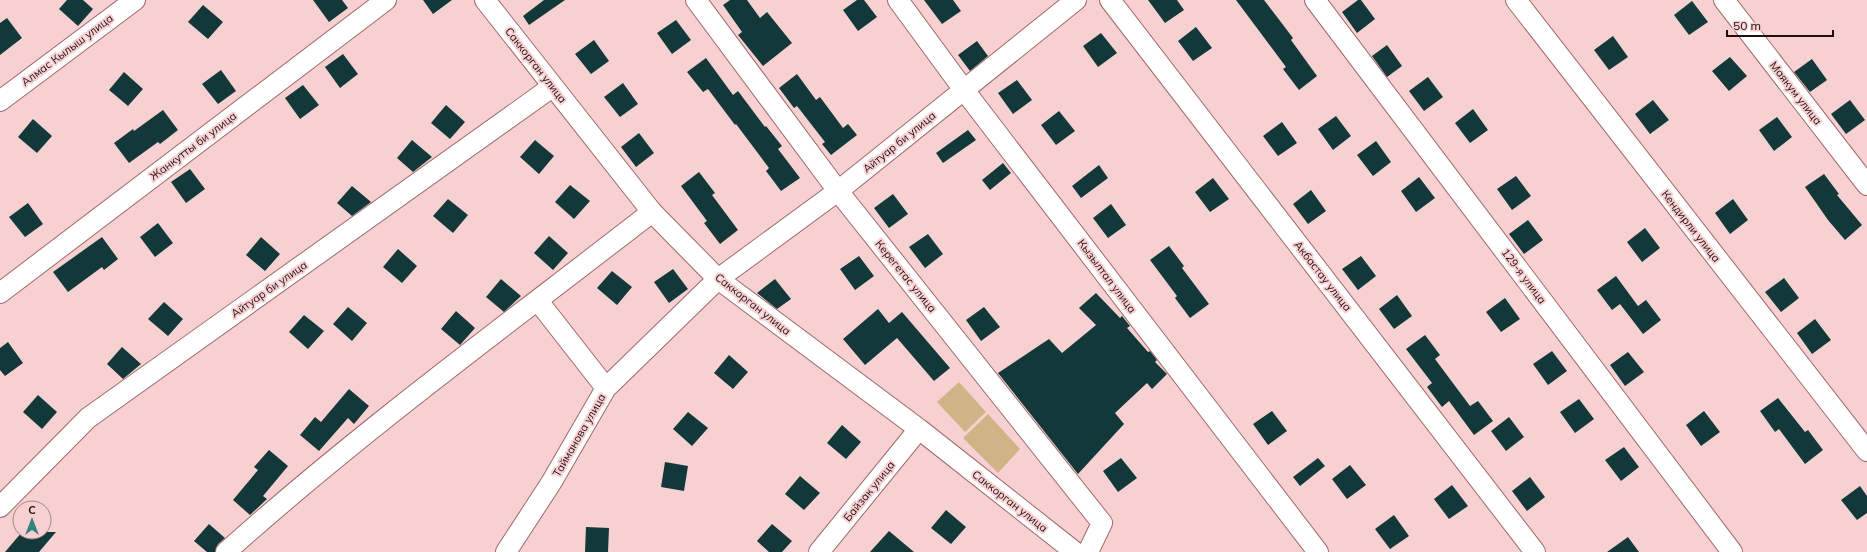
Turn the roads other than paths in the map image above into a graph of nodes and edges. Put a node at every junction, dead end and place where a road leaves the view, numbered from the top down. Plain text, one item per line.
1 (135, 0) edge
2 (386, 0) edge
3 (486, 0) edge
4 (696, 0) edge
5 (898, 0) edge
6 (1076, 0) edge
7 (1110, 0) edge
8 (1315, 0) edge
9 (1516, 0) edge
10 (1724, 0) edge
11 (552, 87) junction
12 (964, 90) junction
13 (0, 101) edge
14 (1867, 185) edge
15 (838, 191) junction
16 (652, 212) junction
17 (718, 279) junction
18 (0, 293) edge
19 (538, 301) junction
20 (606, 388) junction
21 (919, 429) junction
22 (1867, 451) edge
23 (0, 507) edge
24 (226, 552) edge
25 (506, 552) edge
26 (819, 552) edge
27 (1075, 552) edge
28 (1088, 552) edge
29 (1318, 552) edge
30 (1535, 552) edge
31 (1732, 552) edge

1 - 13 street, Алмас Кылыш улица
2 - 18 street, Жанкутты би улица
3 - 11 street, Саккорган улица
4 - 15 street, Керегетас улица
5 - 12 street, Кызылтал улица
6 - 12 street, Айтуар би улица
7 - 30 street, Акбастау улица
8 - 31 street, 129-я улица
9 - 22 street, Кендирли улица
10 - 14 street, Маякум улица
11 - 16 street, Саккорган улица
11 - 23 street, Айтуар би улица
12 - 15 street, Айтуар би улица
12 - 29 street, Кызылтал улица
15 - 17 street, Айтуар би улица
15 - 28 street, Керегетас улица
16 - 17 street, Саккорган улица
16 - 19 street
17 - 20 street, Тайманова улица
17 - 21 street, Саккорган улица
19 - 20 street
19 - 24 street
20 - 25 street, Тайманова улица
21 - 26 street, Байзак улица
21 - 27 street, Саккорган улица

